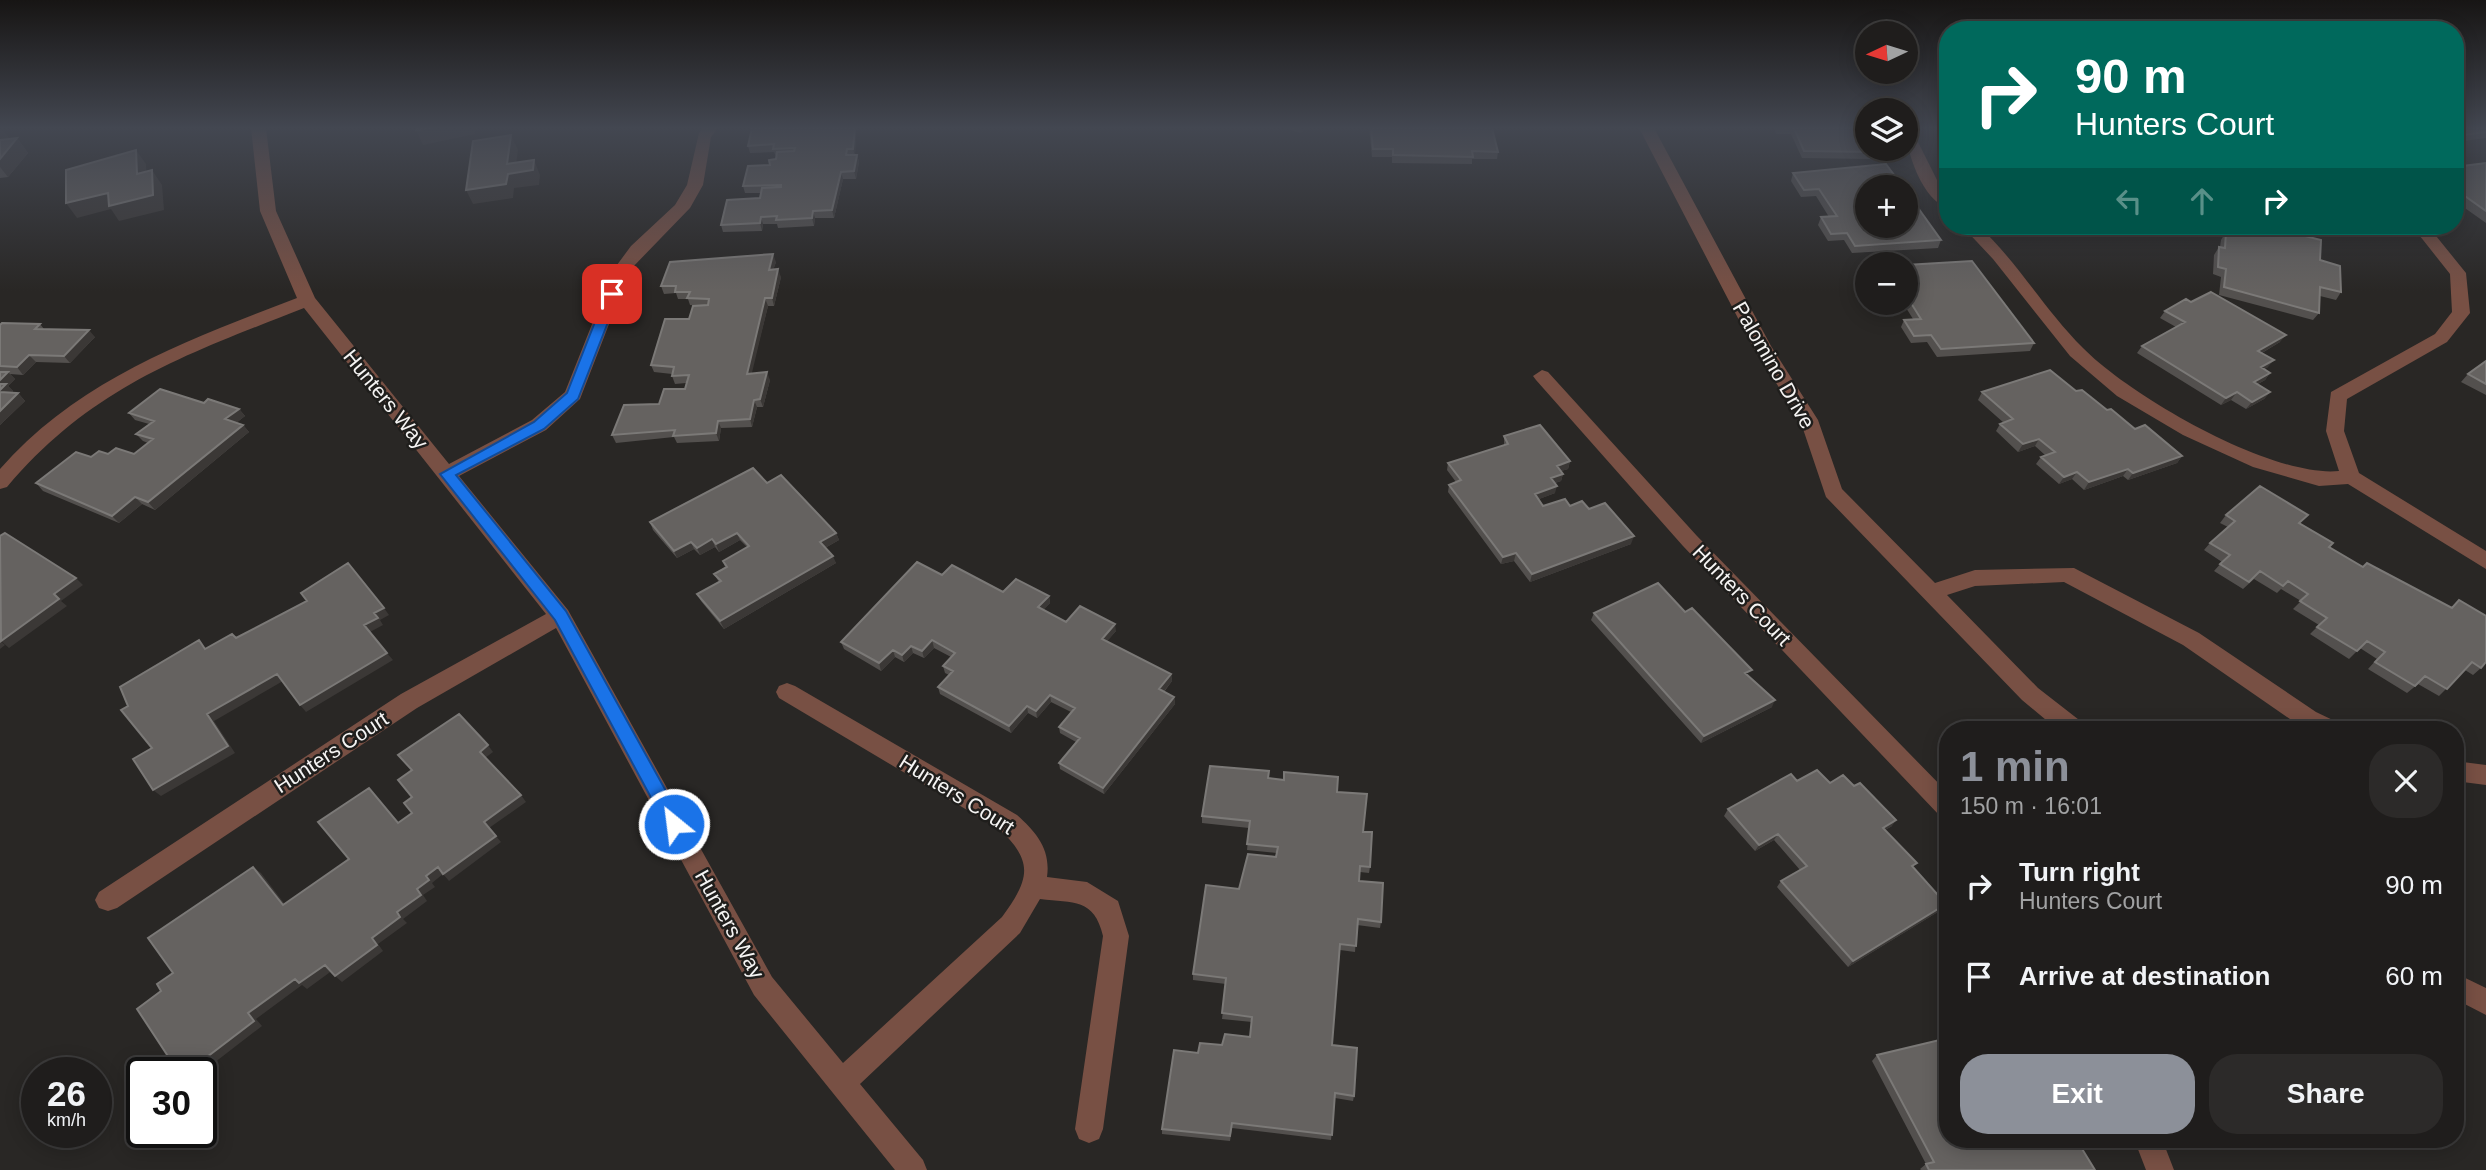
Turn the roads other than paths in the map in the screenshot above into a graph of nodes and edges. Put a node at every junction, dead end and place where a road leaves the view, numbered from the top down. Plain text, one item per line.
1 (265, 183) edge
2 (695, 183) edge
3 (1675, 183) edge
4 (1984, 235) edge
5 (2427, 235) edge
6 (307, 300) junction
7 (1542, 376) dead end
8 (447, 474) junction
9 (2351, 477) junction
10 (0, 482) edge
11 (2486, 561) edge
12 (1929, 593) junction
13 (560, 616) junction
14 (787, 692) dead end
15 (2064, 721) edge
16 (2312, 721) edge
17 (2464, 772) edge
18 (2486, 775) edge
19 (1939, 800) edge
20 (1032, 887) junction
21 (108, 900) dead end
22 (2464, 990) edge
23 (2486, 1002) edge
24 (842, 1082) junction
25 (1089, 1129) dead end
26 (2151, 1148) edge
27 (913, 1170) edge
28 (2160, 1170) edge

1 - 6 street, Hunters Way
2 - 8 street
3 - 12 street, Palomino Drive
4 - 9 street
5 - 9 street
6 - 8 street, Hunters Way
6 - 10 street
7 - 19 street, Hunters Court
8 - 13 street, Hunters Way
9 - 11 street
12 - 15 street, Palomino Drive
12 - 16 street
13 - 21 street, Hunters Court
13 - 24 street, Hunters Way
14 - 20 street, Hunters Court
17 - 18 street
20 - 24 street, Hunters Court
20 - 25 street
22 - 23 street
24 - 27 street, Hunters Way
26 - 28 street

